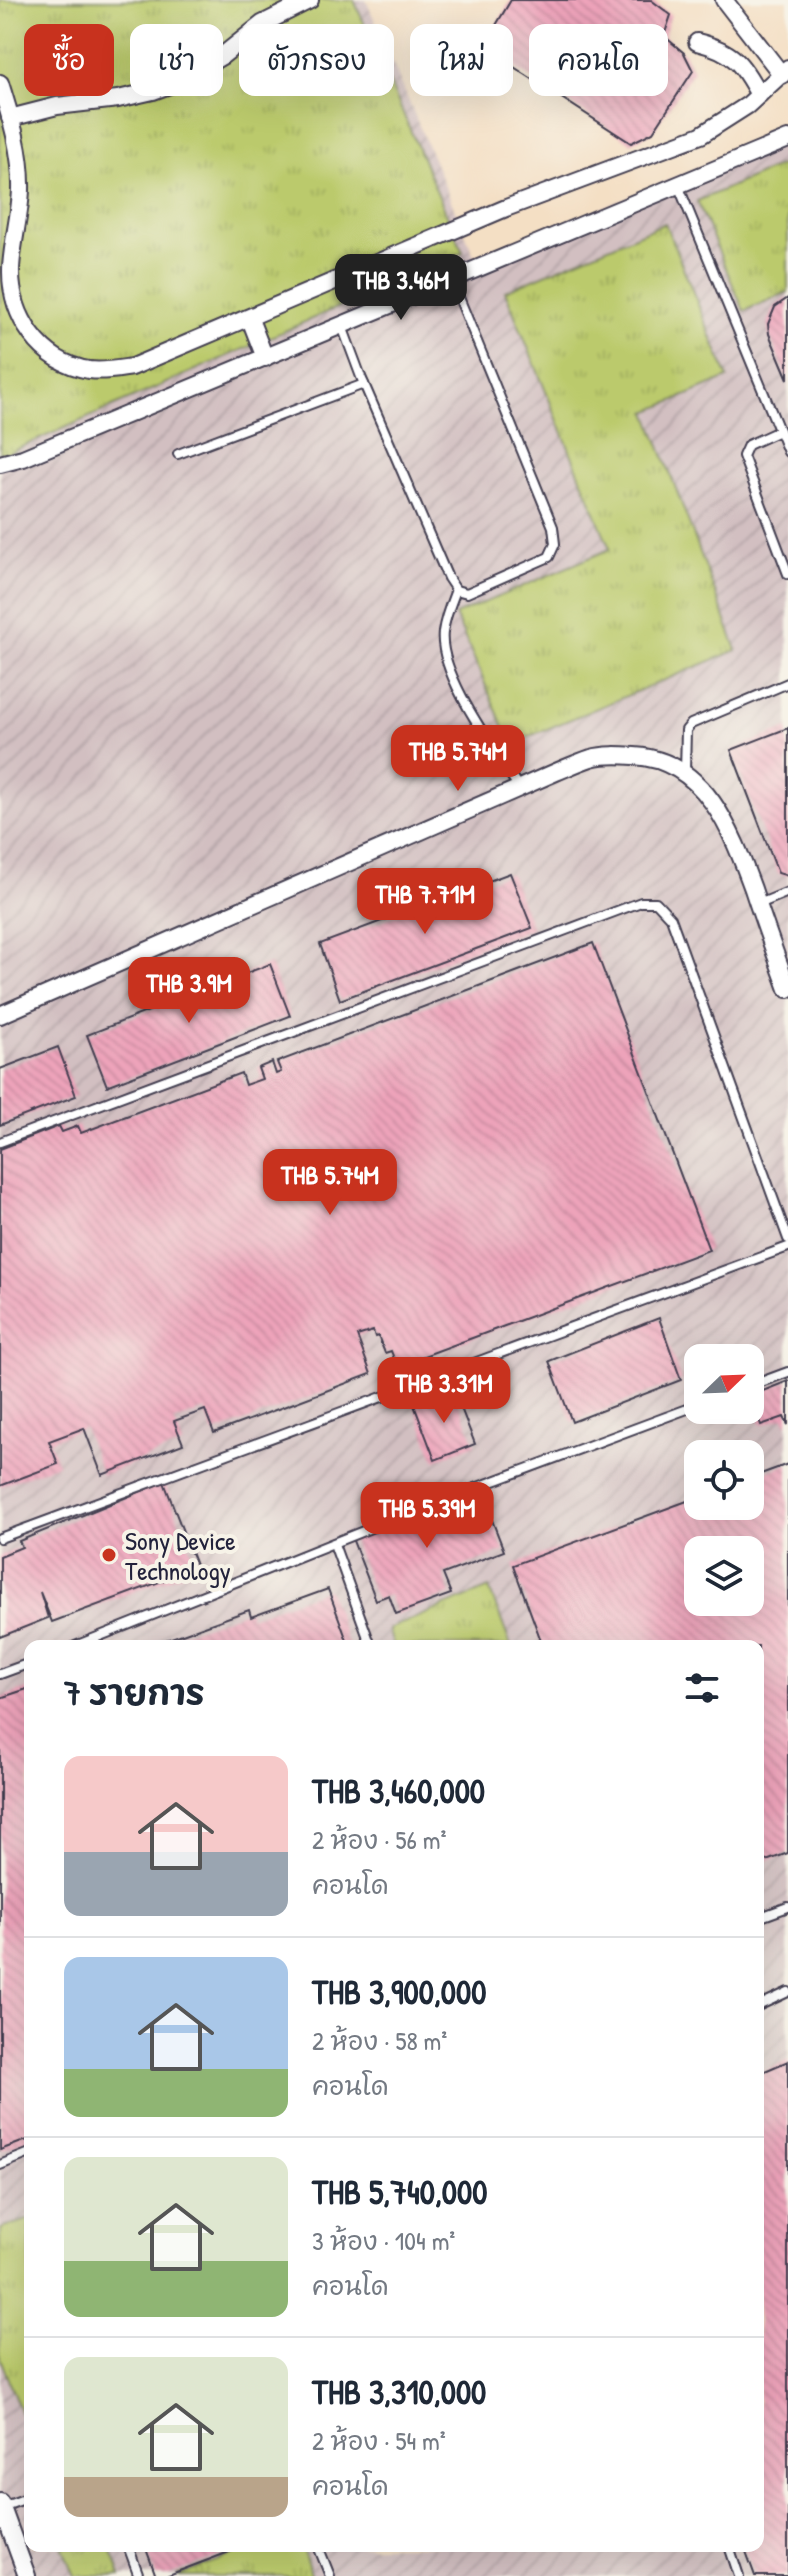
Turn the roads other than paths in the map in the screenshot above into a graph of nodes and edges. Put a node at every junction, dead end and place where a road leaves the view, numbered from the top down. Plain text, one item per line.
1 (310, 0) edge
2 (724, 0) edge
3 (697, 42) dead end
4 (785, 72) edge
5 (0, 83) edge
6 (759, 95) junction
7 (10, 118) junction
8 (788, 139) edge
9 (677, 184) junction
10 (451, 278) junction
11 (6, 297) edge
12 (250, 319) junction
13 (342, 326) junction
14 (265, 358) junction
15 (362, 380) junction
16 (779, 431) junction
17 (788, 452) edge
18 (178, 454) dead end
19 (0, 464) edge
20 (788, 574) edge
21 (456, 590) junction
22 (788, 683) edge
23 (685, 773) junction
24 (519, 788) junction
25 (788, 892) edge
26 (758, 905) junction
27 (788, 989) edge
28 (0, 1015) edge
29 (0, 1142) edge
30 (784, 1215) edge
31 (788, 1239) edge
32 (788, 1247) edge
33 (788, 1372) edge
34 (764, 1381) edge
35 (684, 1410) edge
36 (0, 1538) edge
37 (334, 1544) junction
38 (90, 1640) edge
39 (369, 1640) edge
40 (24, 1665) edge
41 (0, 1674) edge
42 (788, 1907) edge
43 (764, 1916) edge
44 (788, 1992) edge
45 (764, 2003) edge
46 (24, 2155) edge
47 (0, 2165) edge
48 (24, 2499) edge
49 (3, 2505) edge
50 (130, 2552) edge
51 (320, 2552) edge
52 (731, 2552) edge
53 (27, 2576) edge
54 (139, 2576) edge
55 (330, 2576) edge
56 (739, 2576) edge

1 - 7 street
2 - 4 street
3 - 6 street
4 - 6 street
5 - 7 street
6 - 12 street
7 - 11 street
8 - 9 street
9 - 10 street
9 - 16 lane
10 - 13 street
10 - 21 lane
11 - 12 street
12 - 14 street
13 - 14 street
13 - 15 lane
14 - 19 street
15 - 18 lane
15 - 21 lane
16 - 17 lane
16 - 20 lane
21 - 24 lane
22 - 23 lane
23 - 24 street
23 - 26 street
24 - 28 street
25 - 26 lane
26 - 27 street
29 - 30 lane
30 - 31 lane
32 - 36 lane
33 - 34 lane
35 - 37 lane
37 - 38 lane
37 - 39 lane
40 - 41 lane
42 - 43 lane
44 - 45 lane
46 - 47 lane
48 - 49 lane
49 - 53 street
50 - 54 lane
51 - 55 lane
52 - 56 lane

